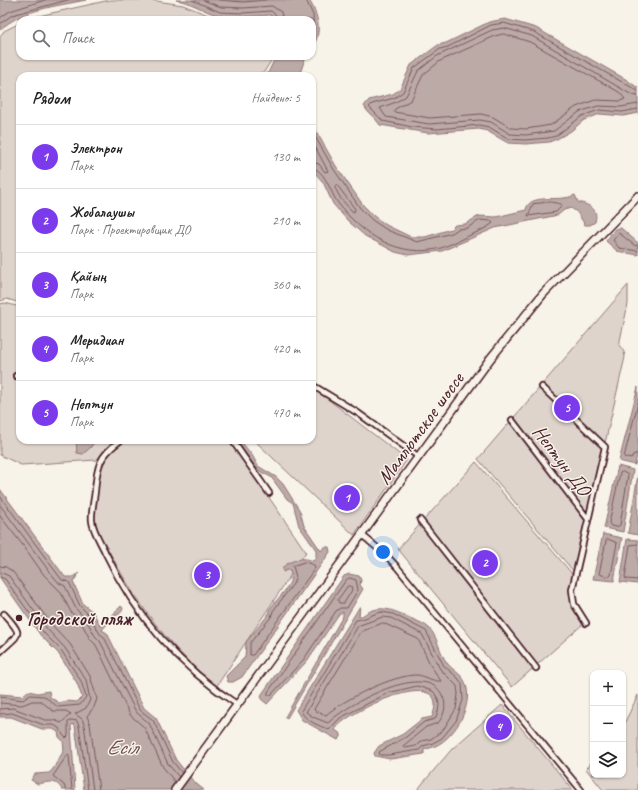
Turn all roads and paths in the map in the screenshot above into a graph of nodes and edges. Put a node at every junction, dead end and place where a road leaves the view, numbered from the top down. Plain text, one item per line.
1 (638, 196) edge
2 (316, 387) edge
3 (542, 387) dead end
4 (512, 420) dead end
5 (116, 444) edge
6 (235, 444) edge
7 (419, 457) junction
8 (268, 493) dead end
9 (588, 519) junction
10 (420, 520) dead end
11 (362, 535) junction
12 (4, 614) dead end
13 (586, 623) dead end
14 (0, 652) edge
15 (536, 668) dead end
16 (238, 705) junction
17 (175, 790) edge
18 (581, 790) edge

1 - 7 highway, Мамлютское шоссе
2 - 7 street
3 - 9 street
4 - 9 street, Нептун ДО
5 - 16 street
6 - 8 street
7 - 11 highway, Мамлютское шоссе
9 - 13 street
10 - 15 street
11 - 16 highway, Мамлютское шоссе
11 - 18 street
12 - 14 street
16 - 17 highway, Мамлютское шоссе

